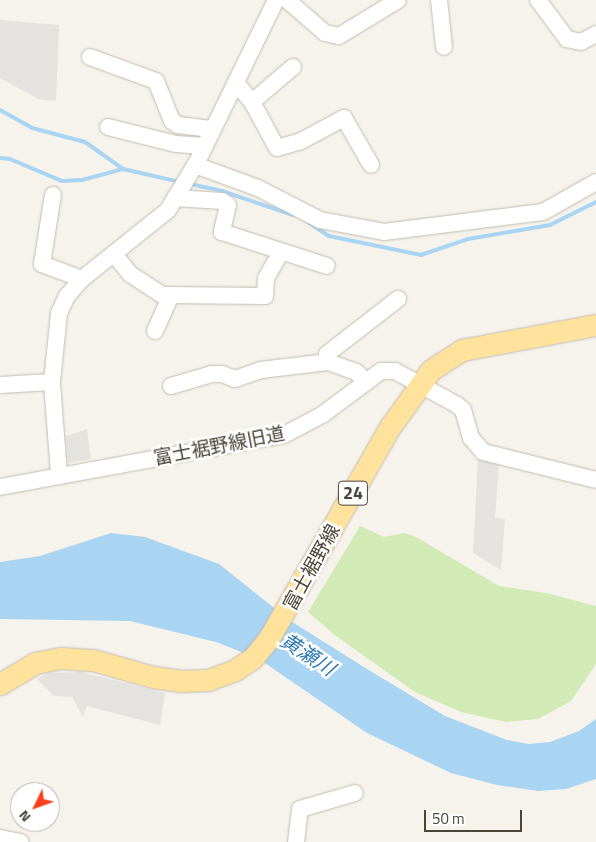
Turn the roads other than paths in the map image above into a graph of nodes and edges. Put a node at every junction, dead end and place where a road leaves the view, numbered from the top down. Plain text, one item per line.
1 (276, 0) edge
2 (287, 0) edge
3 (398, 0) edge
4 (440, 0) edge
5 (538, 0) edge
6 (596, 34) edge
7 (444, 47) dead end
8 (90, 57) dead end
9 (292, 67) dead end
10 (236, 83) junction
11 (252, 102) junction
12 (108, 127) dead end
13 (213, 129) junction
14 (205, 146) junction
15 (371, 165) dead end
16 (192, 170) junction
17 (596, 182) edge
18 (53, 195) dead end
19 (177, 195) junction
20 (281, 252) junction
21 (114, 254) junction
22 (327, 266) dead end
23 (82, 279) junction
24 (171, 295) junction
25 (398, 300) dead end
26 (596, 325) edge
27 (156, 330) dead end
28 (328, 362) junction
29 (365, 380) junction
30 (52, 382) junction
31 (418, 384) junction
32 (0, 385) edge
33 (171, 386) dead end
34 (59, 474) junction
35 (596, 480) edge
36 (0, 487) edge
37 (0, 684) edge
38 (355, 793) dead end
39 (0, 838) edge
40 (21, 842) edge
41 (296, 842) edge

1 - 10 street
2 - 3 street
4 - 7 street
5 - 6 street
8 - 13 street
9 - 11 street
10 - 11 street
10 - 13 street
11 - 15 street
12 - 14 street
13 - 14 street
14 - 16 street
16 - 17 street
16 - 19 street
18 - 23 street
19 - 20 street
19 - 21 street
20 - 22 street
20 - 24 street
21 - 23 street
21 - 24 street
23 - 30 street
24 - 27 street
25 - 28 street
26 - 31 main road, 富士裾野線 / 24
28 - 29 street
28 - 33 street
29 - 31 street, 富士裾野線旧道
29 - 34 street, 富士裾野線旧道
30 - 32 street
30 - 34 street
31 - 35 street, 富士裾野線旧道
31 - 37 main road, 富士裾野線 / 24
34 - 36 street, 富士裾野線旧道
38 - 41 street
39 - 40 street

